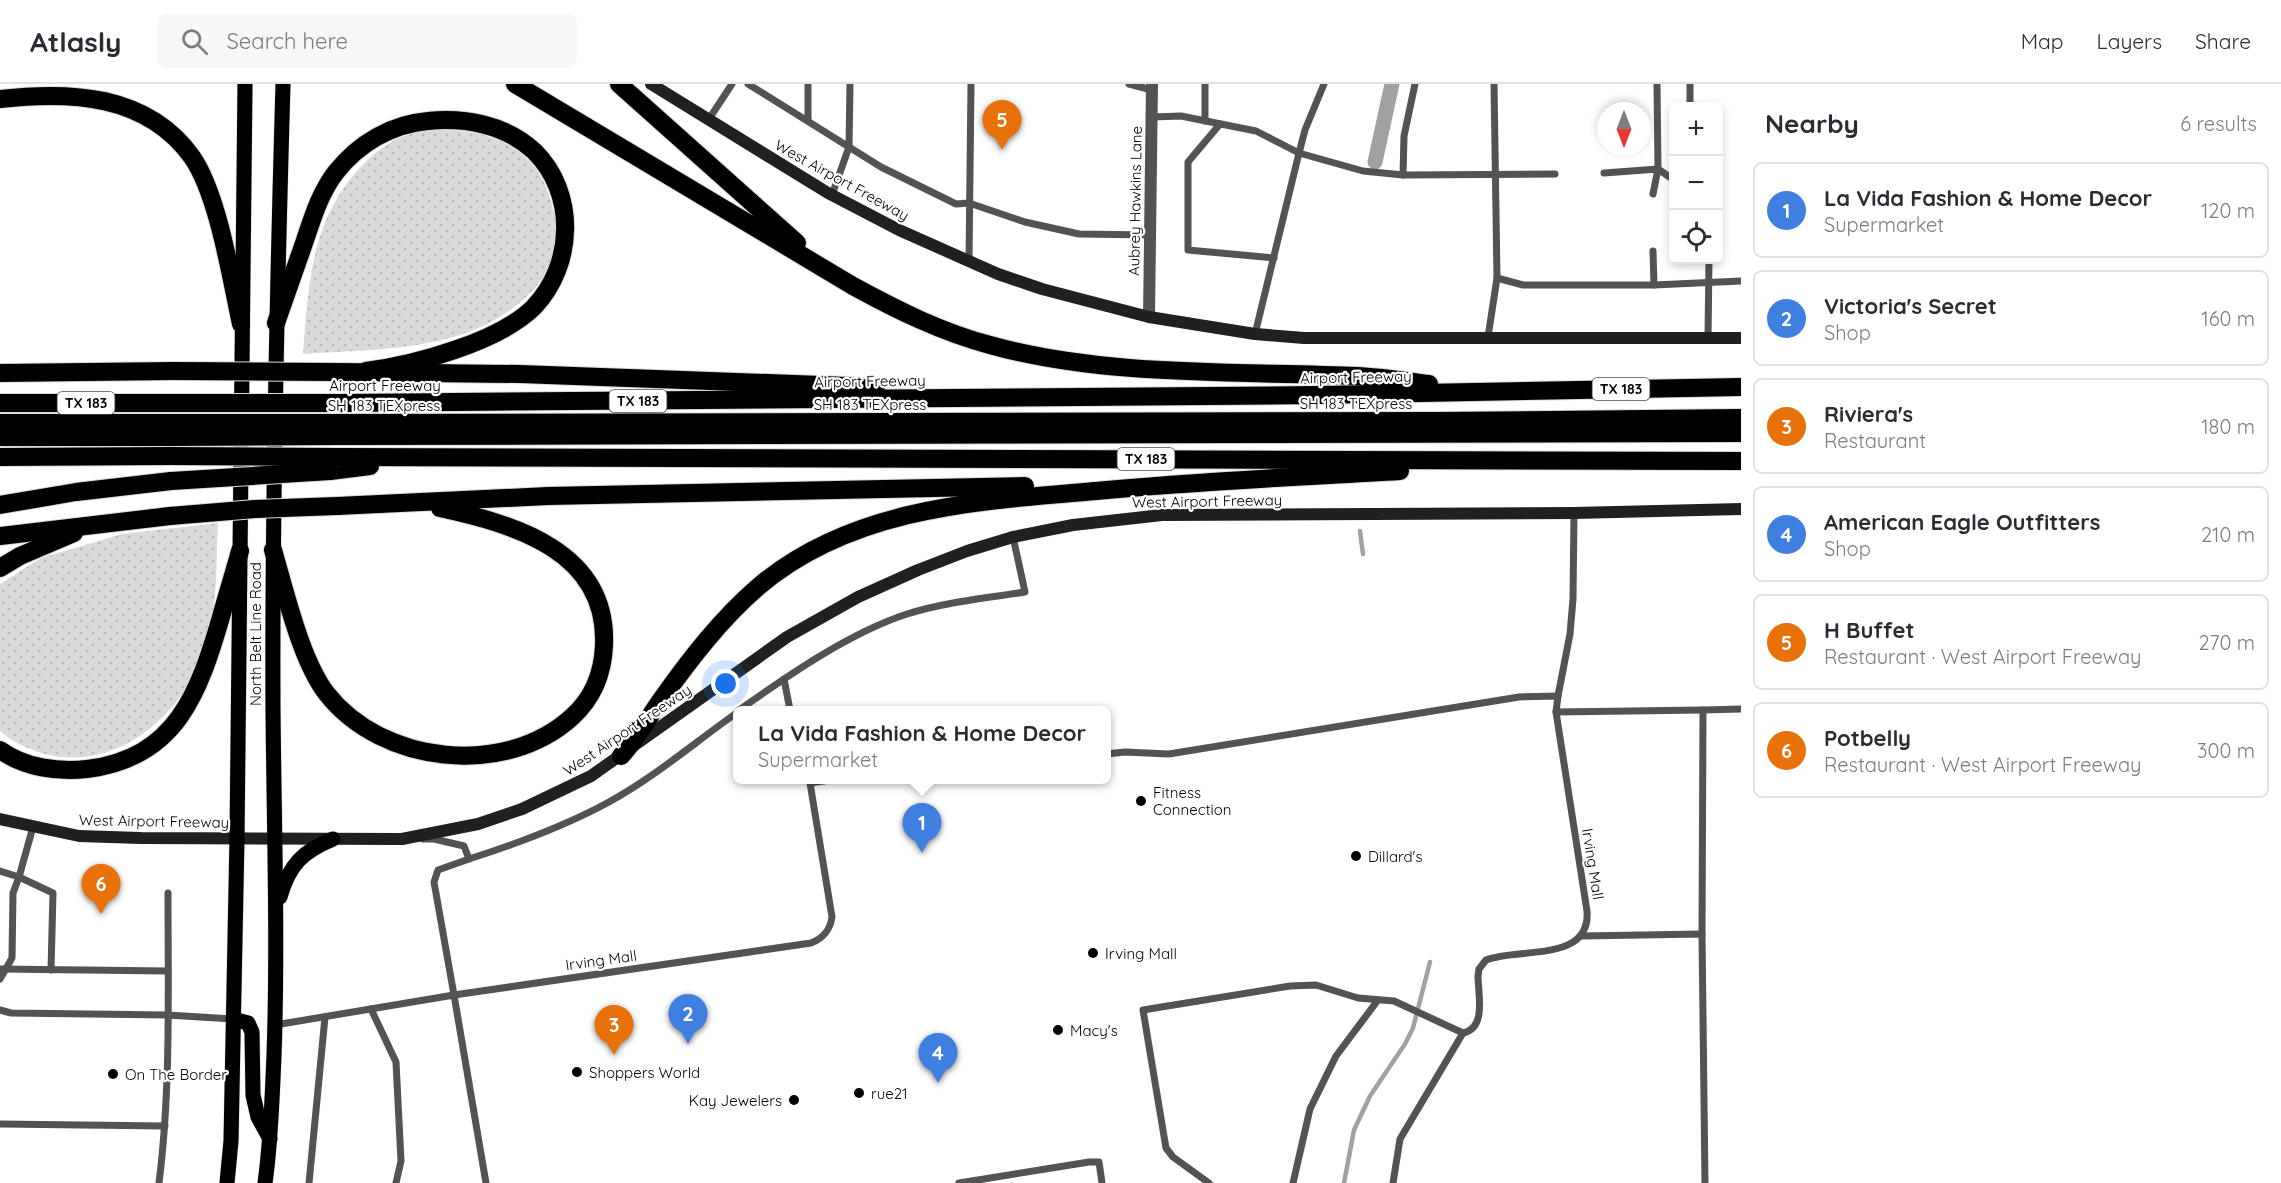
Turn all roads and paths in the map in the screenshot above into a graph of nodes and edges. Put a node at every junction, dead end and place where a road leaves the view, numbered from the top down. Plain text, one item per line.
1 (245, 84) edge
2 (283, 84) edge
3 (515, 84) edge
4 (619, 84) edge
5 (651, 84) edge
6 (732, 84) edge
7 (748, 84) edge
8 (808, 84) edge
9 (850, 84) edge
10 (970, 84) edge
11 (1130, 84) edge
12 (1205, 84) edge
13 (1324, 84) edge
14 (1414, 84) edge
15 (1494, 84) edge
16 (1657, 84) edge
17 (1690, 84) edge
18 (1152, 87) edge
19 (0, 99) edge
20 (1690, 102) edge
21 (1152, 117) junction
22 (709, 119) junction
23 (808, 120) junction
24 (1205, 121) junction
25 (1220, 124) junction
26 (849, 147) junction
27 (1299, 153) junction
28 (1658, 169) junction
29 (1496, 173) junction
30 (1604, 173) dead end
31 (1555, 174) dead end
32 (1403, 176) junction
33 (1669, 177) edge
34 (1653, 194) dead end
35 (832, 195) junction
36 (969, 203) junction
37 (1150, 235) junction
38 (1653, 250) dead end
39 (1274, 258) junction
40 (969, 261) junction
41 (1709, 264) edge
42 (1497, 278) junction
43 (1709, 281) junction
44 (1741, 281) edge
45 (1654, 285) junction
46 (853, 286) junction
47 (1149, 318) junction
48 (276, 323) junction
49 (241, 324) junction
50 (1255, 334) junction
51 (1488, 337) junction
52 (1708, 338) junction
53 (1741, 338) edge
54 (0, 361) edge
55 (81, 371) junction
56 (366, 371) junction
57 (0, 373) edge
58 (1741, 387) edge
59 (1501, 393) junction
60 (937, 398) junction
61 (0, 403) edge
62 (1741, 418) edge
63 (0, 423) edge
64 (171, 430) junction
65 (339, 430) junction
66 (1741, 433) edge
67 (0, 437) edge
68 (0, 457) edge
69 (1658, 461) junction
70 (1741, 461) edge
71 (338, 463) junction
72 (1168, 484) junction
73 (406, 504) junction
74 (0, 505) edge
75 (1741, 509) edge
76 (1574, 513) junction
77 (112, 522) junction
78 (0, 536) edge
79 (1013, 537) junction
80 (273, 550) junction
81 (240, 551) junction
82 (0, 568) edge
83 (784, 679) junction
84 (1558, 696) junction
85 (745, 706) edge
86 (789, 706) edge
87 (1741, 709) edge
88 (1702, 710) junction
89 (1556, 712) junction
90 (733, 715) edge
91 (0, 750) edge
92 (1111, 754) edge
93 (621, 756) junction
94 (810, 784) edge
95 (0, 819) edge
96 (33, 827) junction
97 (237, 838) junction
98 (274, 838) junction
99 (333, 839) junction
100 (402, 839) junction
101 (469, 859) junction
102 (0, 871) edge
103 (19, 877) junction
104 (168, 894) dead end
105 (276, 908) junction
106 (1702, 934) junction
107 (1582, 936) junction
108 (3, 969) edge
109 (51, 970) junction
110 (168, 971) junction
111 (0, 979) edge
112 (454, 995) junction
113 (1378, 1000) junction
114 (371, 1009) junction
115 (0, 1010) edge
116 (167, 1015) junction
117 (325, 1017) junction
118 (233, 1019) junction
119 (275, 1025) junction
120 (1462, 1033) junction
121 (0, 1124) edge
122 (165, 1126) junction
123 (270, 1139) junction
124 (159, 1183) edge
125 (227, 1183) edge
126 (265, 1183) edge
127 (309, 1183) edge
128 (396, 1183) edge
129 (486, 1183) edge
130 (959, 1183) edge
131 (1102, 1183) edge
132 (1209, 1183) edge
133 (1293, 1183) edge
134 (1393, 1183) edge
135 (1705, 1183) edge

1 - 49 main road, North Belt Line Road
2 - 48 main road, North Belt Line Road
3 - 46 highway
4 - 46 highway
5 - 22 main road, West Airport Freeway
6 - 22 lane
7 - 23 lane
8 - 23 lane
9 - 26 lane
10 - 36 lane
11 - 18 lane
12 - 24 lane
13 - 27 lane
14 - 32 lane
15 - 29 lane
16 - 28 lane
17 - 20 lane
18 - 21 street, Aubrey Hawkins Lane
19 - 49 highway
21 - 24 lane
21 - 37 street, Aubrey Hawkins Lane
22 - 35 main road, West Airport Freeway
23 - 26 lane
24 - 25 lane
25 - 27 lane
25 - 39 lane
26 - 35 lane
26 - 36 lane
27 - 32 lane
27 - 39 lane
28 - 30 lane
28 - 33 lane
28 - 34 lane
29 - 31 lane
29 - 32 lane
29 - 42 lane
35 - 40 main road, West Airport Freeway
36 - 37 lane
36 - 40 lane
37 - 47 street, Aubrey Hawkins Lane
38 - 45 lane
39 - 50 lane
40 - 47 main road, West Airport Freeway
41 - 43 lane
42 - 45 lane
42 - 51 lane
43 - 44 lane
43 - 45 lane
43 - 52 lane
46 - 59 highway
47 - 50 main road, West Airport Freeway
48 - 56 highway
48 - 80 main road, North Belt Line Road
49 - 81 main road, North Belt Line Road
50 - 51 main road, West Airport Freeway
51 - 52 main road, West Airport Freeway
52 - 53 main road, West Airport Freeway
54 - 55 highway
55 - 56 highway, bridge
55 - 57 highway
56 - 60 highway
58 - 59 highway, Airport Freeway / TX 183
59 - 60 highway, Airport Freeway / TX 183
60 - 61 highway, Airport Freeway / TX 183, bridge
62 - 65 highway, SH 183 TEXpress
63 - 64 highway, SH 183 TEXpress
64 - 65 highway, SH 183 TEXpress, bridge
64 - 67 highway, SH 183 TEXpress
65 - 66 highway, SH 183 TEXpress
68 - 71 highway, TX 183, bridge
69 - 70 highway, TX 183
69 - 71 highway, TX 183
69 - 72 highway
71 - 74 highway, bridge
72 - 73 highway
72 - 93 highway
73 - 77 highway, bridge
73 - 80 highway
75 - 76 main road, West Airport Freeway
76 - 79 main road, West Airport Freeway
76 - 84 lane, Irving Mall
77 - 78 highway
77 - 82 highway
79 - 83 lane
79 - 93 main road, West Airport Freeway
80 - 98 main road, North Belt Line Road
81 - 91 highway
81 - 97 main road, North Belt Line Road
83 - 85 lane
83 - 86 lane
84 - 89 lane, Irving Mall
84 - 92 lane
87 - 88 lane
88 - 89 lane
88 - 106 lane
89 - 107 lane, Irving Mall
90 - 101 lane
93 - 100 main road, West Airport Freeway
94 - 112 lane, Irving Mall
95 - 96 main road, West Airport Freeway
96 - 97 main road, West Airport Freeway
96 - 103 lane
97 - 98 main road, West Airport Freeway
97 - 118 main road, North Belt Line Road
98 - 99 main road, West Airport Freeway
98 - 105 main road, North Belt Line Road
99 - 100 main road, West Airport Freeway
99 - 105 main road
100 - 101 lane
101 - 112 lane
102 - 103 lane
103 - 108 lane
103 - 109 lane
104 - 110 lane
105 - 119 main road, North Belt Line Road
106 - 107 lane
106 - 135 lane
107 - 120 lane
108 - 109 lane
108 - 111 lane
109 - 110 lane
110 - 116 lane
112 - 114 lane
112 - 129 lane
113 - 120 lane
113 - 132 lane
113 - 133 lane
114 - 117 lane
114 - 128 lane
115 - 116 lane
116 - 118 lane
116 - 122 lane
117 - 119 lane
117 - 127 lane
118 - 123 main road
118 - 125 main road, North Belt Line Road
119 - 123 main road, North Belt Line Road
120 - 134 lane
121 - 122 lane
122 - 124 lane
123 - 126 main road, North Belt Line Road
130 - 131 lane

